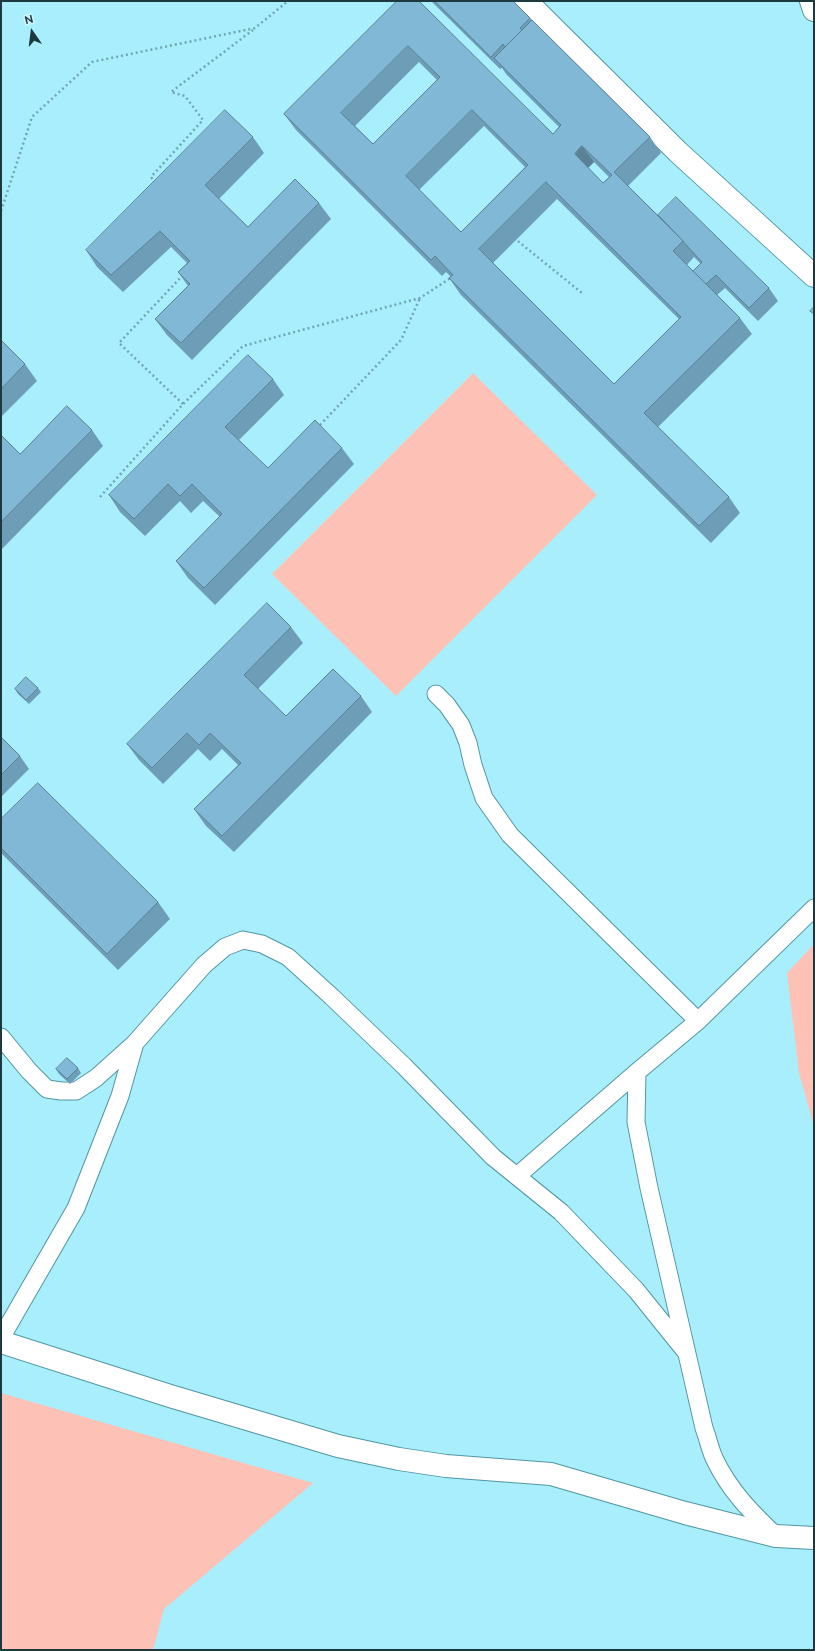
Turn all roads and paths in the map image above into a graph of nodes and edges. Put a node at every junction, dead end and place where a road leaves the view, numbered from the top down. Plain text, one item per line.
1 (288, 1) edge
2 (526, 1) edge
3 (811, 1) edge
4 (814, 10) edge
5 (255, 28) junction
6 (159, 187) edge
7 (1, 211) edge
8 (512, 237) edge
9 (186, 272) edge
10 (456, 272) edge
11 (814, 276) edge
12 (582, 293) dead end
13 (420, 298) junction
14 (183, 404) junction
15 (320, 425) edge
16 (100, 497) dead end
17 (436, 694) dead end
18 (814, 908) edge
19 (698, 1021) junction
20 (1, 1037) edge
21 (135, 1043) junction
22 (637, 1072) junction
23 (517, 1176) junction
24 (1, 1338) edge
25 (1, 1342) edge
26 (686, 1352) junction
27 (776, 1536) junction
28 (814, 1538) edge

1 - 5 path
2 - 11 street
3 - 4 street
5 - 6 path
5 - 7 path
8 - 12 path
9 - 14 path
10 - 13 path
13 - 14 path
13 - 15 path
14 - 16 path
17 - 19 lane
18 - 19 lane
19 - 22 lane
20 - 21 lane
21 - 23 lane
21 - 24 lane
22 - 23 lane
22 - 26 lane
23 - 26 lane
25 - 27 street
26 - 27 lane
27 - 28 street

